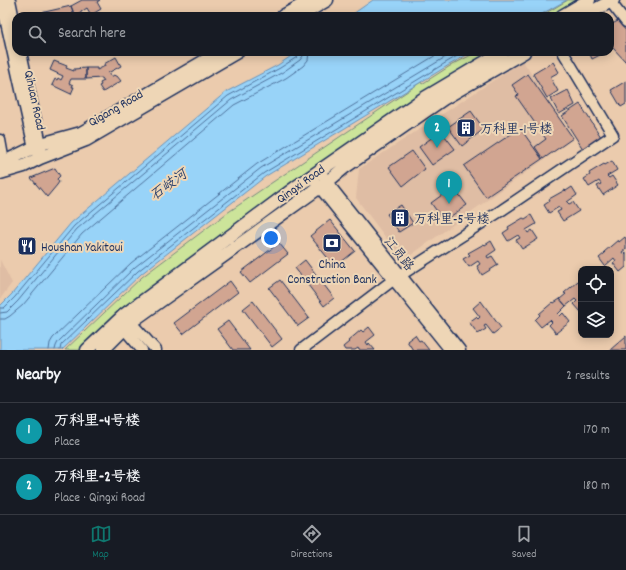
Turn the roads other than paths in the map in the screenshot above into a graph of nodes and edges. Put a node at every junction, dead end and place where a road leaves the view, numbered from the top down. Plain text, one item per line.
1 (311, 0) edge
2 (327, 0) edge
3 (589, 0) edge
4 (610, 1) edge
5 (4, 2) edge
6 (290, 12) edge
7 (307, 12) edge
8 (569, 12) edge
9 (591, 12) edge
10 (12, 20) edge
11 (626, 22) edge
12 (12, 37) edge
13 (16, 56) edge
14 (22, 56) edge
15 (213, 56) edge
16 (230, 56) edge
17 (495, 56) edge
18 (517, 56) edge
19 (565, 56) edge
20 (0, 140) edge
21 (38, 150) junction
22 (1, 166) edge
23 (316, 174) junction
24 (323, 185) junction
25 (397, 277) junction
26 (124, 322) junction
27 (87, 350) edge
28 (103, 350) edge
29 (142, 350) edge
30 (156, 350) edge
31 (301, 350) edge
32 (450, 350) edge
33 (460, 350) edge

1 - 6 main road
2 - 7 main road
3 - 8 main road
4 - 9 main road
4 - 11 street
5 - 10 street, Qihuan Road
5 - 12 street, Qihuan Road
13 - 21 street, Qihuan Road
14 - 21 street, Qihuan Road
15 - 21 main road, Qigang Road
16 - 21 main road, Qigang Road
17 - 23 main road, Qingxi Road
18 - 24 main road, Qingxi Road
19 - 25 street
20 - 22 street
21 - 22 main road, Qigang Road
23 - 24 street, 江员路
23 - 26 main road, Qingxi Road
24 - 25 street, 江员路
24 - 26 main road, Qingxi Road
25 - 31 street
25 - 32 street, 江员路
25 - 33 street, 江员路
26 - 27 main road, Qingxi Road
26 - 28 main road, Qingxi Road
26 - 29 street
26 - 30 street

